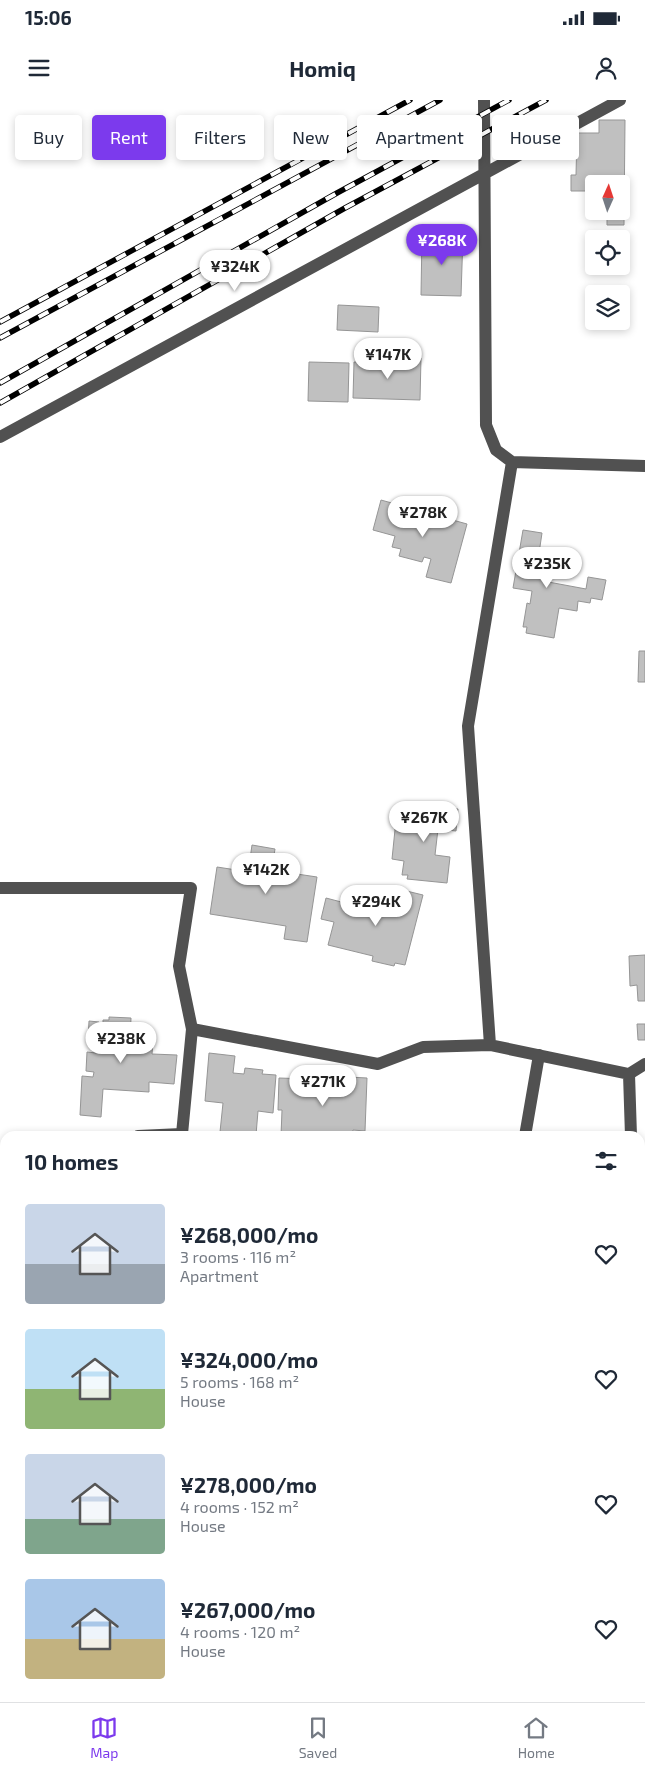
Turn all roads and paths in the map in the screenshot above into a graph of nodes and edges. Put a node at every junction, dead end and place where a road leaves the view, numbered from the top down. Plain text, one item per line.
1 (484, 100) edge
2 (620, 100) edge
3 (485, 174) junction
4 (0, 436) edge
5 (512, 462) junction
6 (645, 466) edge
7 (0, 888) edge
8 (192, 1030) junction
9 (490, 1045) junction
10 (539, 1055) junction
11 (645, 1064) edge
12 (629, 1074) junction
13 (182, 1131) edge
14 (526, 1131) edge
15 (631, 1131) edge

1 - 3 street
2 - 3 street
3 - 4 street
3 - 5 street
5 - 6 street
5 - 9 street
7 - 8 street
8 - 9 street
8 - 13 street
9 - 10 street
10 - 12 street
10 - 14 street
11 - 12 street
12 - 15 street

